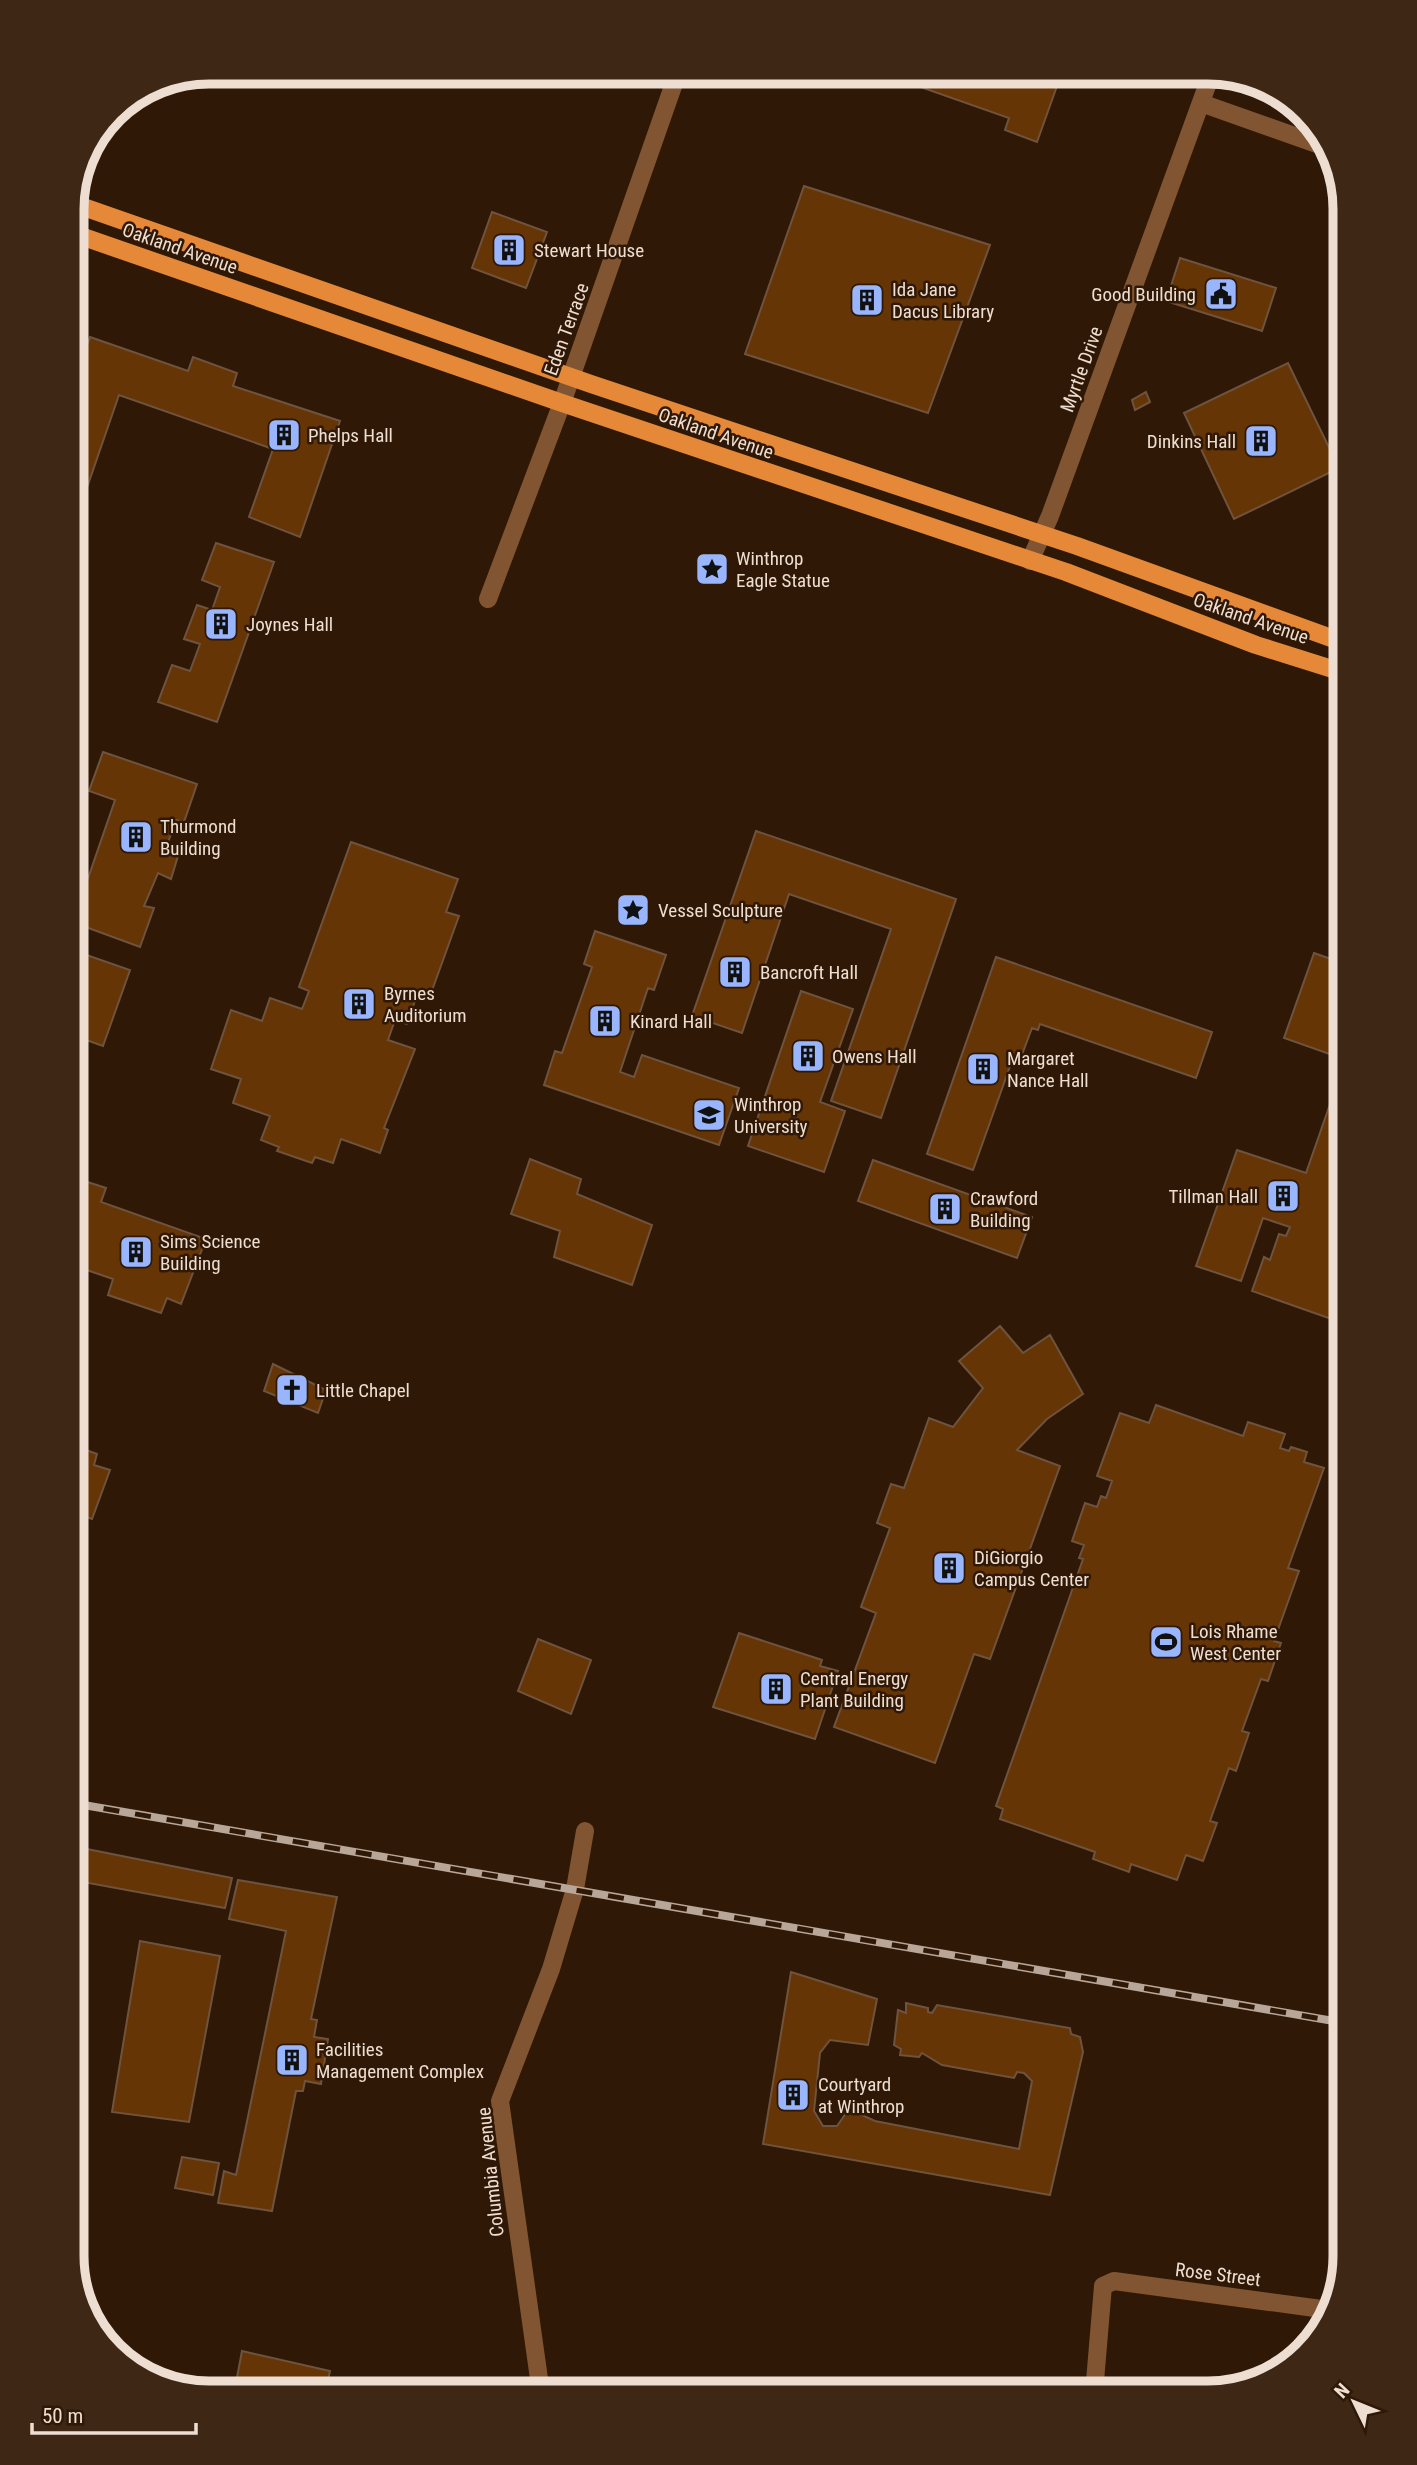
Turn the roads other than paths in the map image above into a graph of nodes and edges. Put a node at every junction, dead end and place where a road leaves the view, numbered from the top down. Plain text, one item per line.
1 (674, 84) edge
2 (1208, 84) edge
3 (1201, 103) junction
4 (1314, 143) edge
5 (84, 207) edge
6 (84, 237) edge
7 (571, 376) junction
8 (562, 403) junction
9 (1042, 536) junction
10 (1030, 561) junction
11 (488, 599) dead end
12 (1333, 639) edge
13 (1333, 669) edge
14 (585, 1831) dead end
15 (1321, 2309) edge
16 (539, 2381) edge
17 (1095, 2381) edge

1 - 7 street, Eden Terrace
2 - 3 street, Myrtle Drive
3 - 4 street
3 - 9 street, Myrtle Drive
5 - 7 main road, Oakland Avenue
6 - 8 main road, Oakland Avenue
7 - 8 street, Eden Terrace
7 - 9 main road, Oakland Avenue
8 - 10 main road, Oakland Avenue
8 - 11 street, Eden Terrace
9 - 10 street, Myrtle Drive
9 - 12 main road, Oakland Avenue
10 - 13 main road, Oakland Avenue
14 - 16 street, Columbia Avenue
15 - 17 street, Rose Street

